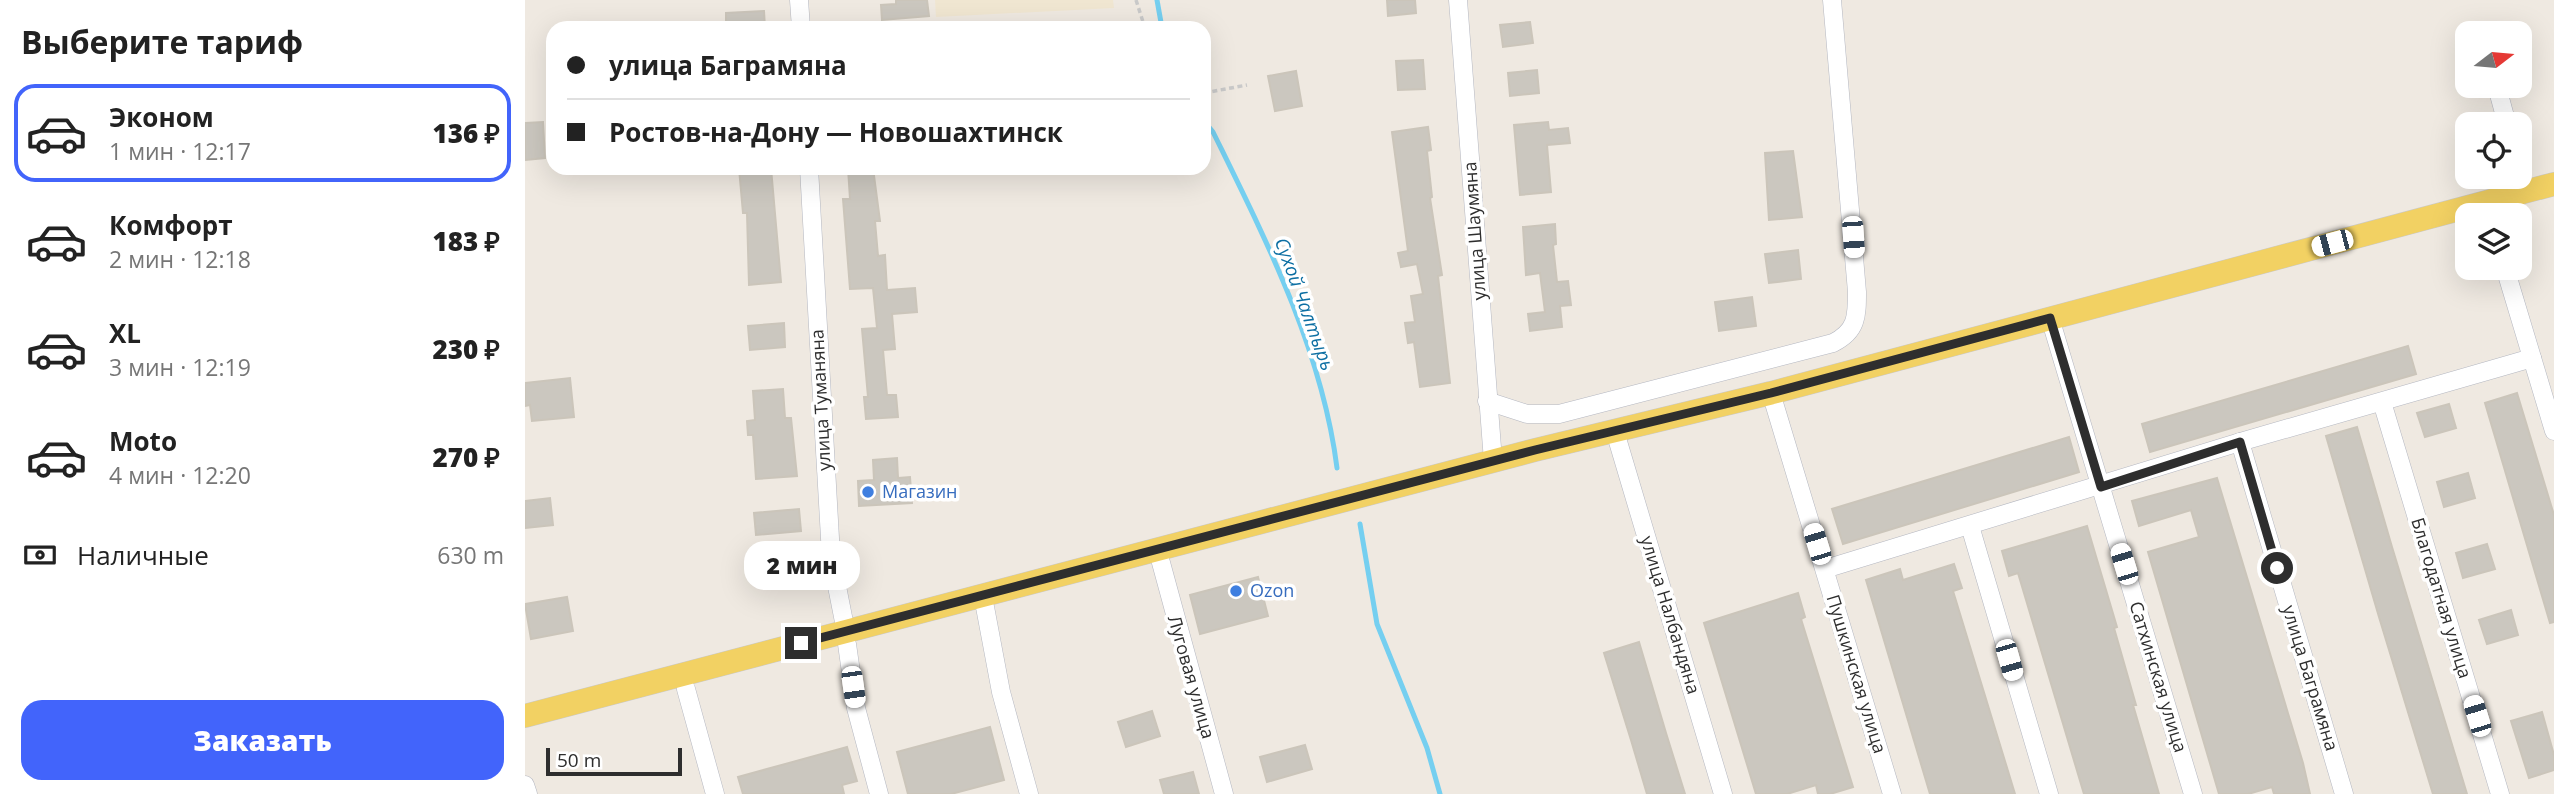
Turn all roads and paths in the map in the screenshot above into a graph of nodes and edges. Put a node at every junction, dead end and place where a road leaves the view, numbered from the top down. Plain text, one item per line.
1 (799, 0) edge
2 (1136, 0) edge
3 (1458, 0) edge
4 (1832, 0) edge
5 (800, 21) edge
6 (1143, 21) edge
7 (1247, 85) dead end
8 (1211, 92) edge
9 (809, 175) edge
10 (2532, 183) edge
11 (2554, 184) edge
12 (2514, 189) edge
13 (2495, 203) edge
14 (2455, 217) edge
15 (2509, 280) edge
16 (2050, 318) junction
17 (2532, 358) junction
18 (1771, 393) junction
19 (1487, 401) junction
20 (2382, 402) junction
21 (1645, 426) junction
22 (2554, 431) edge
23 (1616, 435) junction
24 (2240, 442) junction
25 (1493, 461) junction
26 (2101, 487) junction
27 (1970, 526) junction
28 (1160, 559) junction
29 (1825, 569) junction
30 (985, 607) junction
31 (846, 638) junction
32 (686, 689) junction
33 (525, 716) edge
34 (525, 729) edge
35 (525, 785) edge
36 (528, 794) edge
37 (715, 794) edge
38 (879, 794) edge
39 (1029, 794) edge
40 (1224, 794) edge
41 (1723, 794) edge
42 (1892, 794) edge
43 (2049, 794) edge
44 (2193, 794) edge
45 (2344, 794) edge
46 (2500, 794) edge

1 - 5 street
2 - 6 path
3 - 19 street, улица Шаумяна
4 - 19 street
7 - 8 path
9 - 31 street, улица Туманяна
10 - 11 main road
12 - 13 main road
14 - 16 main road
15 - 17 street
16 - 18 main road
16 - 26 street, Сатхинская улица
17 - 20 street
17 - 22 street
18 - 21 main road
18 - 29 street, Пушкинская улица
19 - 25 street, улица Шаумяна
20 - 24 street
20 - 46 street, Благодатная улица
21 - 23 main road
21 - 25 main road
23 - 28 main road
23 - 41 street, улица Налбандяна
24 - 26 street
24 - 45 street, улица Баграмяна
25 - 31 main road
26 - 27 street
26 - 44 street, Сатхинская улица
27 - 29 street
27 - 43 street
28 - 30 main road
28 - 40 street, Луговая улица
29 - 42 street, Пушкинская улица
30 - 31 main road
30 - 39 street
31 - 32 main road
31 - 33 main road
31 - 38 street, улица Туманяна
32 - 34 main road
32 - 37 street
35 - 36 street

